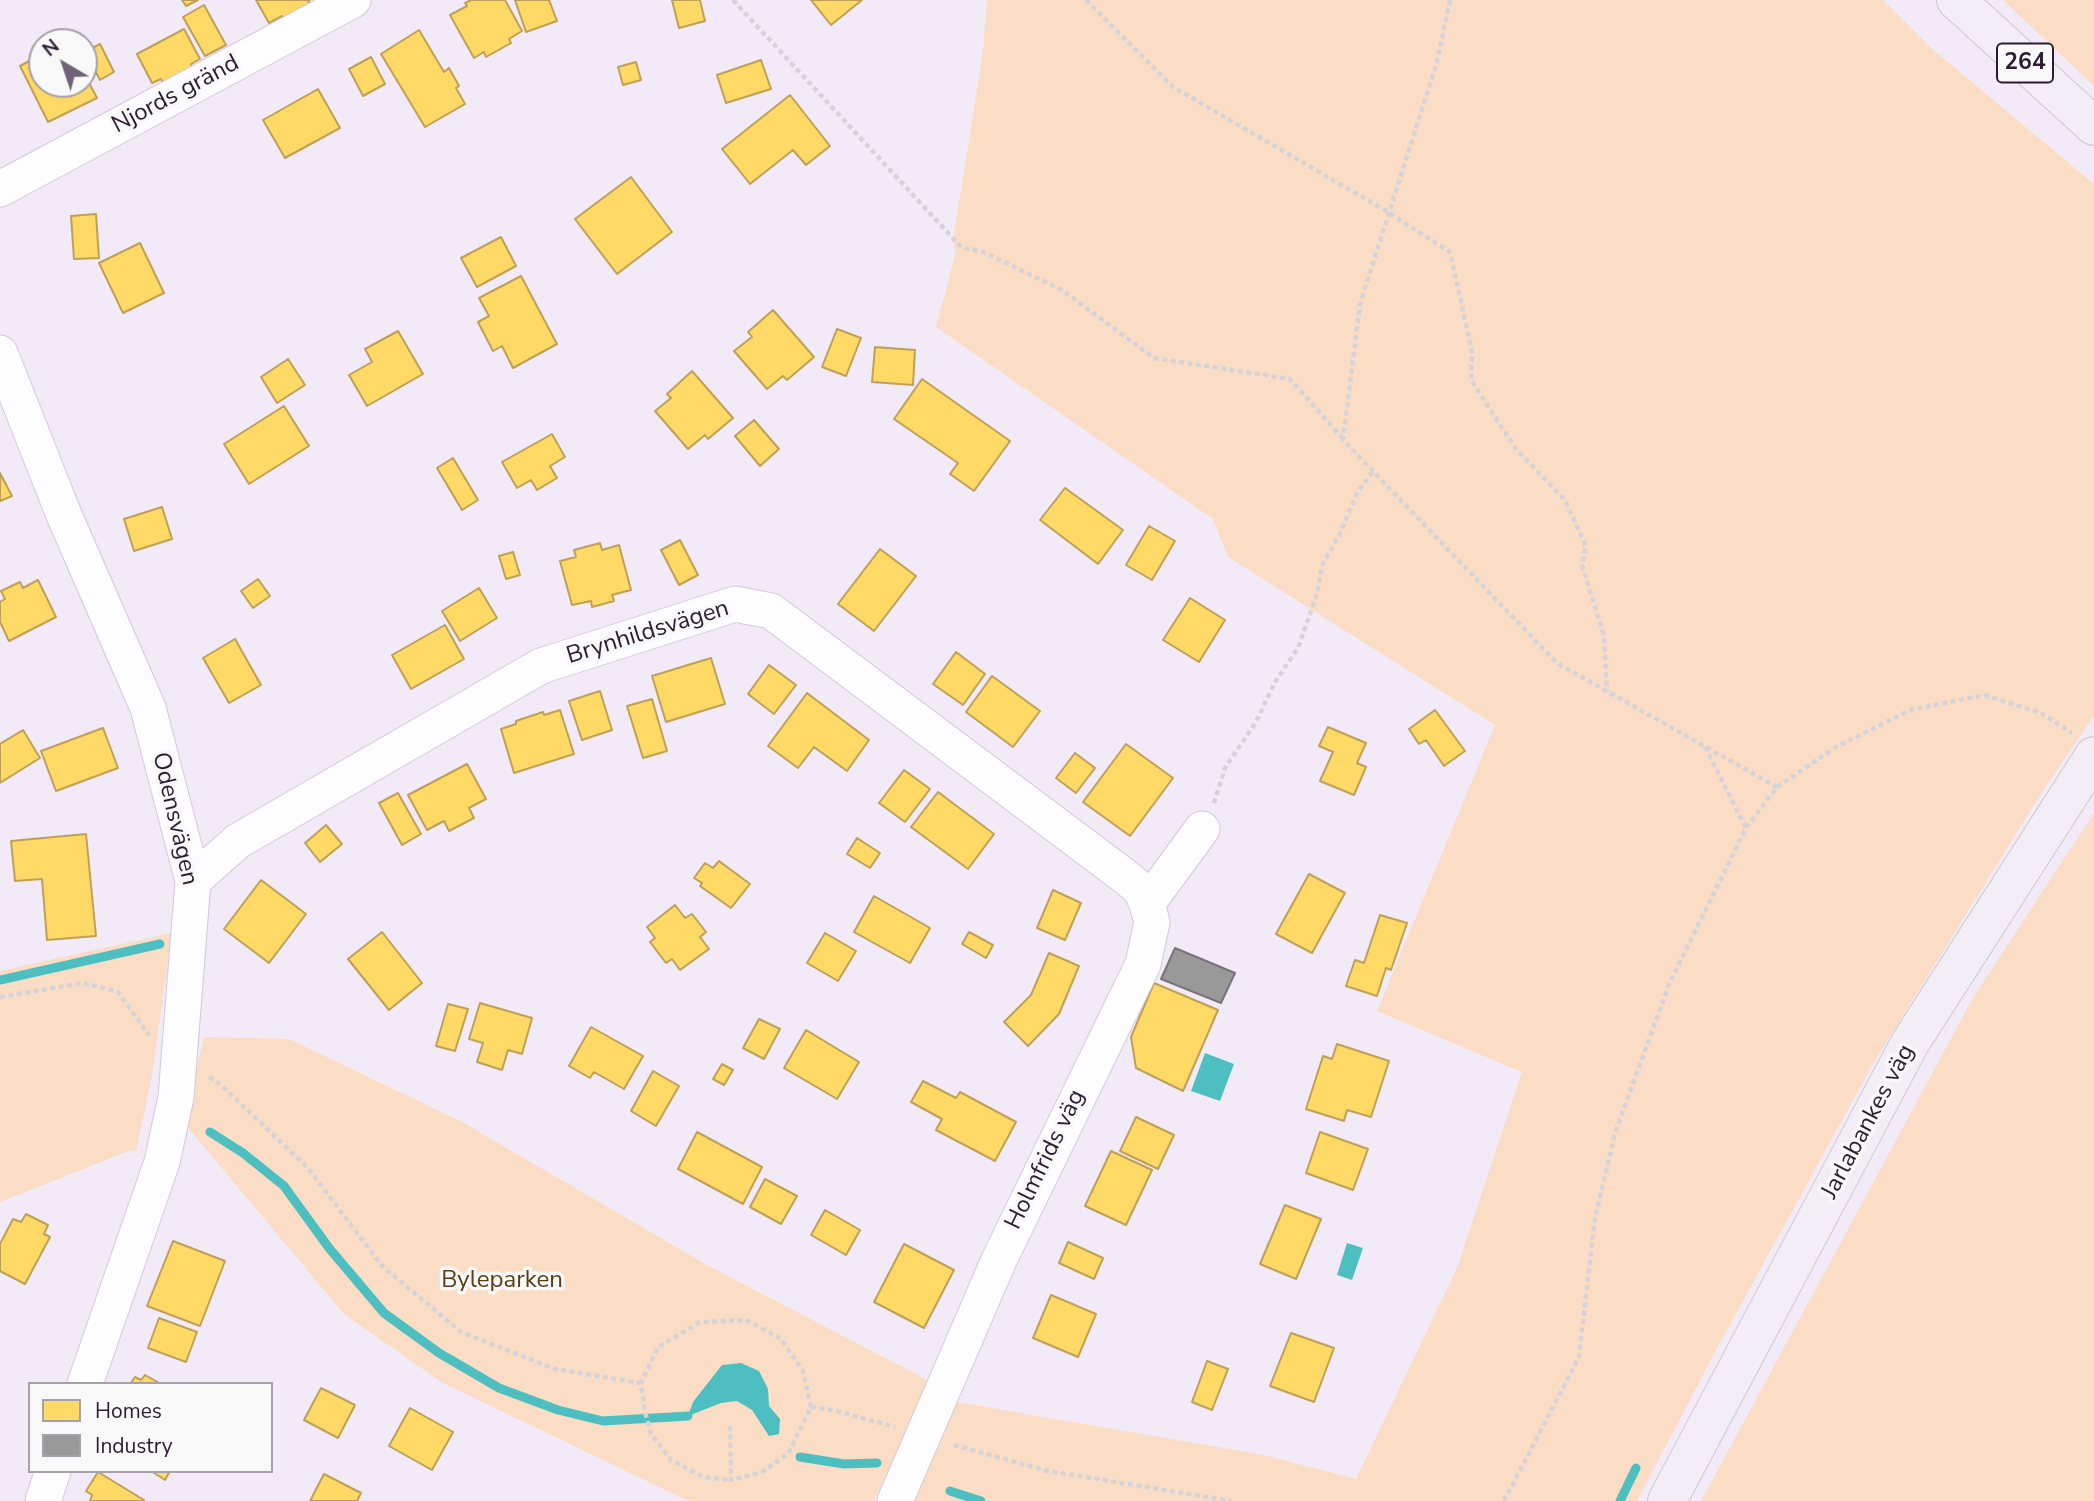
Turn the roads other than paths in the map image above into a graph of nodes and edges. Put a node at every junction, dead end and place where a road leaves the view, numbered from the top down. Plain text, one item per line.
1 (353, 0) edge
2 (1956, 0) edge
3 (2094, 126) edge
4 (0, 189) edge
5 (0, 353) edge
6 (2089, 748) edge
7 (1202, 829) road end
8 (193, 881) junction
9 (1147, 904) junction
10 (86, 1382) edge
11 (52, 1473) edge
12 (43, 1501) edge
13 (895, 1501) edge
14 (1667, 1501) edge

1 - 4 street, Njords gränd
2 - 3 main road, 264
5 - 8 street, Odensvägen
6 - 14 main road, Jarlabankes väg
7 - 9 street
8 - 9 street, Brynhildsvägen
8 - 10 street, Odensvägen
9 - 13 street, Holmfrids väg
11 - 12 street

